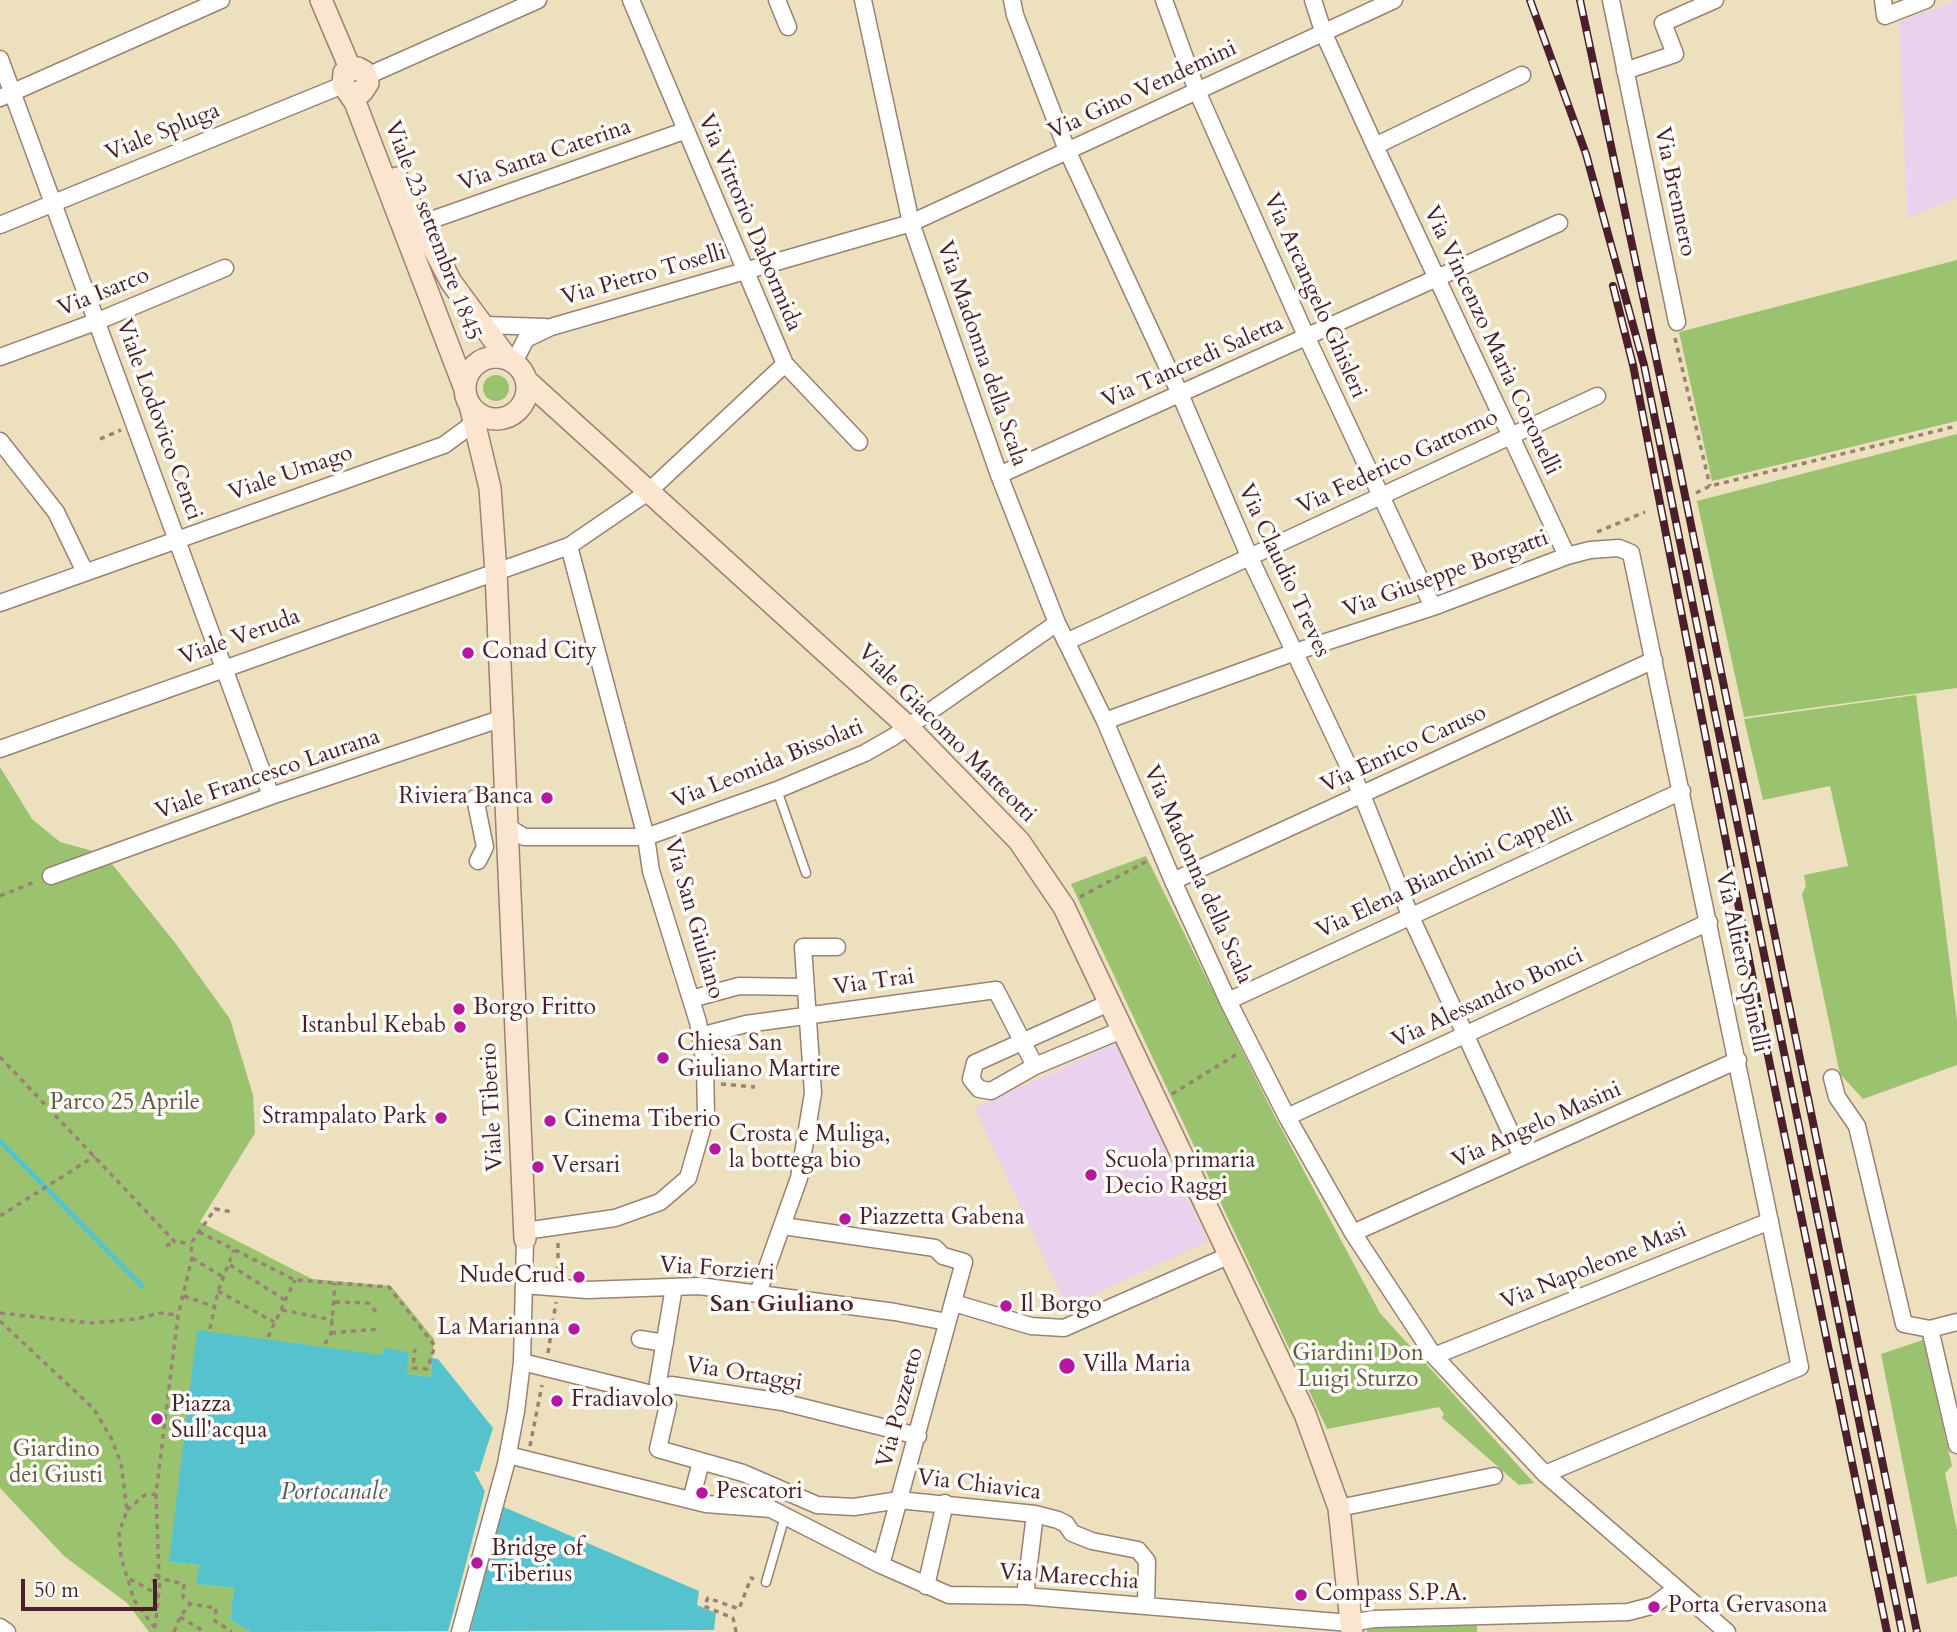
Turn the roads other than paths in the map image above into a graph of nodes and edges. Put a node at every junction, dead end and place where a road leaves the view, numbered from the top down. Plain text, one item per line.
1 (221, 0) edge
2 (321, 0) edge
3 (538, 0) edge
4 (631, 0) edge
5 (777, 0) edge
6 (863, 0) edge
7 (1012, 0) edge
8 (1164, 0) edge
9 (1313, 0) edge
10 (1394, 0) edge
11 (1611, 0) edge
12 (1715, 0) edge
13 (1926, 0) edge
14 (1884, 8) edge
15 (788, 27) dead end
16 (1324, 34) junction
17 (0, 59) edge
18 (1625, 71) junction
19 (1522, 75) dead end
20 (355, 82) junction
21 (1196, 90) junction
22 (6, 96) edge
23 (684, 131) junction
24 (1375, 146) junction
25 (1067, 150) junction
26 (53, 202) junction
27 (911, 223) junction
28 (1559, 223) dead end
29 (420, 224) junction
30 (0, 225) edge
31 (225, 268) dead end
32 (744, 270) junction
33 (1436, 277) junction
34 (98, 321) junction
35 (1677, 322) road end
36 (484, 325) junction
37 (551, 327) junction
38 (1307, 338) junction
39 (0, 357) edge
40 (510, 360) junction
41 (785, 364) junction
42 (527, 382) junction
43 (1180, 394) junction
44 (1597, 396) dead end
45 (470, 406) junction
46 (511, 414) junction
47 (570, 420) junction
48 (1510, 436) junction
49 (0, 441) edge
50 (859, 442) dead end
51 (483, 454) junction
52 (999, 475) junction
53 (648, 492) junction
54 (1381, 496) junction
55 (176, 537) junction
56 (569, 546) junction
57 (1567, 556) junction
58 (1250, 558) junction
59 (1636, 567) joint
60 (85, 572) junction
61 (496, 572) junction
62 (0, 603) edge
63 (1433, 607) junction
64 (1057, 623) junction
65 (1066, 642) junction
66 (1295, 652) junction
67 (1654, 660) junction
68 (222, 667) junction
69 (500, 719) junction
70 (1105, 722) junction
71 (907, 726) junction
72 (0, 749) edge
73 (777, 790) junction
74 (1682, 790) junction
75 (1362, 795) junction
76 (271, 796) junction
77 (497, 796) dead end
78 (505, 825) junction
79 (646, 837) junction
80 (478, 861) dead end
81 (806, 873) dead end
82 (51, 876) road end
83 (1172, 881) junction
84 (1410, 915) junction
85 (1709, 922) junction
86 (836, 947) dead end
87 (804, 987) junction
88 (691, 999) junction
89 (1228, 1001) junction
90 (1111, 1002) junction
91 (806, 1015) junction
92 (1124, 1029) junction
93 (1467, 1034) junction
94 (700, 1037) junction
95 (1024, 1041) junction
96 (1738, 1060) junction
97 (1035, 1066) junction
98 (1832, 1078) dead end
99 (1287, 1117) junction
100 (1522, 1157) junction
101 (1770, 1221) junction
102 (783, 1226) junction
103 (1353, 1233) junction
104 (525, 1235) junction
105 (1230, 1255) junction
106 (524, 1286) junction
107 (674, 1287) junction
108 (758, 1293) junction
109 (954, 1303) junction
110 (947, 1322) junction
111 (1957, 1322) edge
112 (1930, 1329) junction
113 (640, 1339) dead end
114 (665, 1343) junction
115 (1434, 1356) junction
116 (522, 1362) junction
117 (661, 1392) junction
118 (918, 1436) junction
119 (1957, 1445) edge
120 (508, 1455) junction
121 (701, 1462) junction
122 (1545, 1474) junction
123 (1494, 1476) dead end
124 (790, 1496) junction
125 (691, 1500) junction
126 (899, 1500) junction
127 (946, 1503) junction
128 (1339, 1508) junction
129 (1035, 1514) junction
130 (785, 1516) junction
131 (881, 1565) junction
132 (766, 1582) dead end
133 (926, 1587) junction
134 (1676, 1589) junction
135 (1025, 1597) junction
136 (1146, 1606) junction
137 (0, 1627) edge
138 (1351, 1627) edge
139 (7, 1632) edge
140 (460, 1632) edge
141 (1727, 1632) edge

1 - 22 street
2 - 20 main road, Viale 23 settembre 1845
3 - 20 street, Viale Spluga
4 - 23 street, Via Vittorio Dabormida
5 - 15 street
6 - 27 street, Via Madonna della Scala
7 - 25 street, Via Claudio Treves
8 - 21 street, Via Arcangelo Ghisleri
9 - 16 street, Via Vincenzo Maria Coronelli
10 - 16 street, Via Gino Vendemini
11 - 18 street, Via Brennero
12 - 18 street
13 - 14 street
16 - 21 street, Via Gino Vendemini
16 - 24 street, Via Vincenzo Maria Coronelli
17 - 22 street, Viale Lodovico Cenci
18 - 35 street, Via Brennero
19 - 24 street
20 - 26 street, Viale Spluga
20 - 29 main road, Viale 23 settembre 1845
20 - 45 main road, Viale 23 settembre 1845
21 - 25 street, Via Gino Vendemini
21 - 38 street, Via Arcangelo Ghisleri
22 - 26 street, Viale Lodovico Cenci
23 - 29 street, Via Santa Caterina
23 - 32 street, Via Vittorio Dabormida
24 - 33 street, Via Vincenzo Maria Coronelli
25 - 27 street, Via Gino Vendemini
25 - 43 street, Via Claudio Treves
26 - 30 street, Viale Spluga
26 - 34 street, Viale Lodovico Cenci
27 - 32 street, Via Pietro Toselli
27 - 52 street, Via Madonna della Scala
28 - 33 street, Via Tancredi Saletta
29 - 36 main road, Viale 23 settembre 1845
31 - 34 street, Via Isarco
32 - 37 street, Via Pietro Toselli
32 - 41 street, Via Vittorio Dabormida
33 - 38 street, Via Tancredi Saletta
33 - 48 street, Via Vincenzo Maria Coronelli
34 - 39 street, Via Isarco
34 - 55 street, Viale Lodovico Cenci
36 - 37 street, Via Pietro Toselli
36 - 40 main road, Viale 23 settembre 1845
37 - 40 street, Via Pietro Toselli
38 - 43 street, Via Tancredi Saletta
38 - 54 street, Via Arcangelo Ghisleri
40 - 42 main road
40 - 45 main road
41 - 50 street, Via Vittorio Dabormida
41 - 53 street, Viale Veruda
42 - 46 main road
42 - 47 main road, Viale Giacomo Matteotti
43 - 52 street, Via Tancredi Saletta
43 - 58 street, Via Claudio Treves
44 - 48 street, Via Federico Gattorno
45 - 46 main road
45 - 51 main road, Viale 23 settembre 1845
45 - 55 street, Viale Umago
46 - 47 main road
46 - 51 main road
47 - 53 main road, Viale Giacomo Matteotti
48 - 54 street, Via Federico Gattorno
48 - 57 street, Via Vincenzo Maria Coronelli
49 - 60 street
51 - 61 main road, Viale Tiberio
52 - 64 street, Via Madonna della Scala
53 - 56 street, Viale Veruda
53 - 71 main road, Viale Giacomo Matteotti
54 - 58 street, Via Federico Gattorno
54 - 63 street, Via Arcangelo Ghisleri
55 - 60 street, Viale Umago
55 - 68 street, Viale Lodovico Cenci
56 - 61 street, Viale Veruda
56 - 79 street, Via San Giuliano
57 - 59 street, Via Giuseppe Borgatti
57 - 63 street, Via Giuseppe Borgatti
58 - 65 street, Via Federico Gattorno
58 - 66 street, Via Claudio Treves
59 - 67 street, Via Altiero Spinelli
60 - 62 street, Viale Umago
61 - 68 street, Viale Veruda
61 - 69 main road, Viale Tiberio
63 - 66 street, Via Giuseppe Borgatti
64 - 65 street, Via Madonna della Scala
64 - 71 street, Via Leonida Bissolati
65 - 70 street, Via Madonna della Scala
66 - 70 street, Via Giuseppe Borgatti
66 - 75 street, Via Claudio Treves
67 - 74 street, Via Altiero Spinelli
67 - 75 street, Via Enrico Caruso
68 - 72 street, Viale Veruda
68 - 76 street, Viale Lodovico Cenci
69 - 76 street, Viale Francesco Laurana
69 - 78 main road, Viale Tiberio
70 - 83 street, Via Madonna della Scala
71 - 73 street, Via Leonida Bissolati
71 - 90 main road, Viale Giacomo Matteotti
73 - 79 street, Via Leonida Bissolati
73 - 81 lane
74 - 84 street, Via Elena Bianchini Cappelli
74 - 85 street, Via Altiero Spinelli
75 - 83 street, Via Enrico Caruso
75 - 84 street, Via Claudio Treves
76 - 82 street, Viale Francesco Laurana
77 - 80 street
78 - 79 street, Via Leonida Bissolati
78 - 104 main road, Viale Tiberio
79 - 88 street, Via San Giuliano
83 - 89 street, Via Madonna della Scala
84 - 89 street, Via Elena Bianchini Cappelli
84 - 93 street, Via Claudio Treves
85 - 93 street, Via Alessandro Bonci
85 - 96 street, Via Altiero Spinelli
86 - 87 street
87 - 88 street
87 - 91 street
88 - 94 street, Via San Giuliano
89 - 99 street, Via Madonna della Scala
90 - 92 main road, Viale Giacomo Matteotti
90 - 95 street
91 - 94 street, Via Trai
91 - 95 street, Via Trai
91 - 102 street
92 - 97 street
92 - 105 main road, Viale Giacomo Matteotti
93 - 99 street, Via Alessandro Bonci
93 - 100 street, Via Claudio Treves
94 - 104 street, Via San Giuliano
95 - 97 street, Via Trai
95 - 97 street
96 - 100 street, Via Angelo Masini
96 - 101 street, Via Altiero Spinelli
98 - 112 street
99 - 103 street, Via Madonna della Scala
100 - 103 street, Via Angelo Masini
101 - 115 street, Via Napoleone Masi
101 - 122 street, Via Altiero Spinelli
102 - 108 street
102 - 109 street, Via Pozzetto
103 - 115 street, Via Madonna della Scala
104 - 106 street, Viale Tiberio
105 - 109 street
105 - 128 main road, Viale Giacomo Matteotti
106 - 107 street, Via Forzieri
106 - 116 street, Viale Tiberio
107 - 108 street, Via Forzieri
107 - 114 street
108 - 110 street, Via Forzieri
109 - 110 street, Via Pozzetto
110 - 118 street, Via Pozzetto
111 - 112 street
112 - 119 street
113 - 114 street
114 - 117 street
115 - 122 street, Via Madonna della Scala
116 - 117 street, Via Ortaggi
116 - 120 street, Viale Tiberio
117 - 118 street, Via Ortaggi
117 - 121 street, Via Chiavica
118 - 126 street, Via Pozzetto
120 - 125 street, Via Marecchia
120 - 140 street, Viale Tiberio
121 - 124 street, Via Chiavica
121 - 125 street
122 - 134 street, Via Madonna della Scala
123 - 128 street
124 - 126 street, Via Chiavica
124 - 130 street
125 - 130 street, Via Marecchia
126 - 127 street, Via Chiavica
126 - 131 street, Via Pozzetto
127 - 129 street, Via Chiavica
127 - 133 street
128 - 138 main road, Viale Giacomo Matteotti
129 - 135 street
129 - 136 street, Via Chiavica
130 - 131 street, Via Marecchia
130 - 132 lane
131 - 133 street, Via Marecchia
133 - 135 street, Via Marecchia
134 - 138 street, Via Marecchia
134 - 141 street, Via Madonna della Scala
135 - 136 street, Via Marecchia
136 - 138 street, Via Marecchia
137 - 139 street

